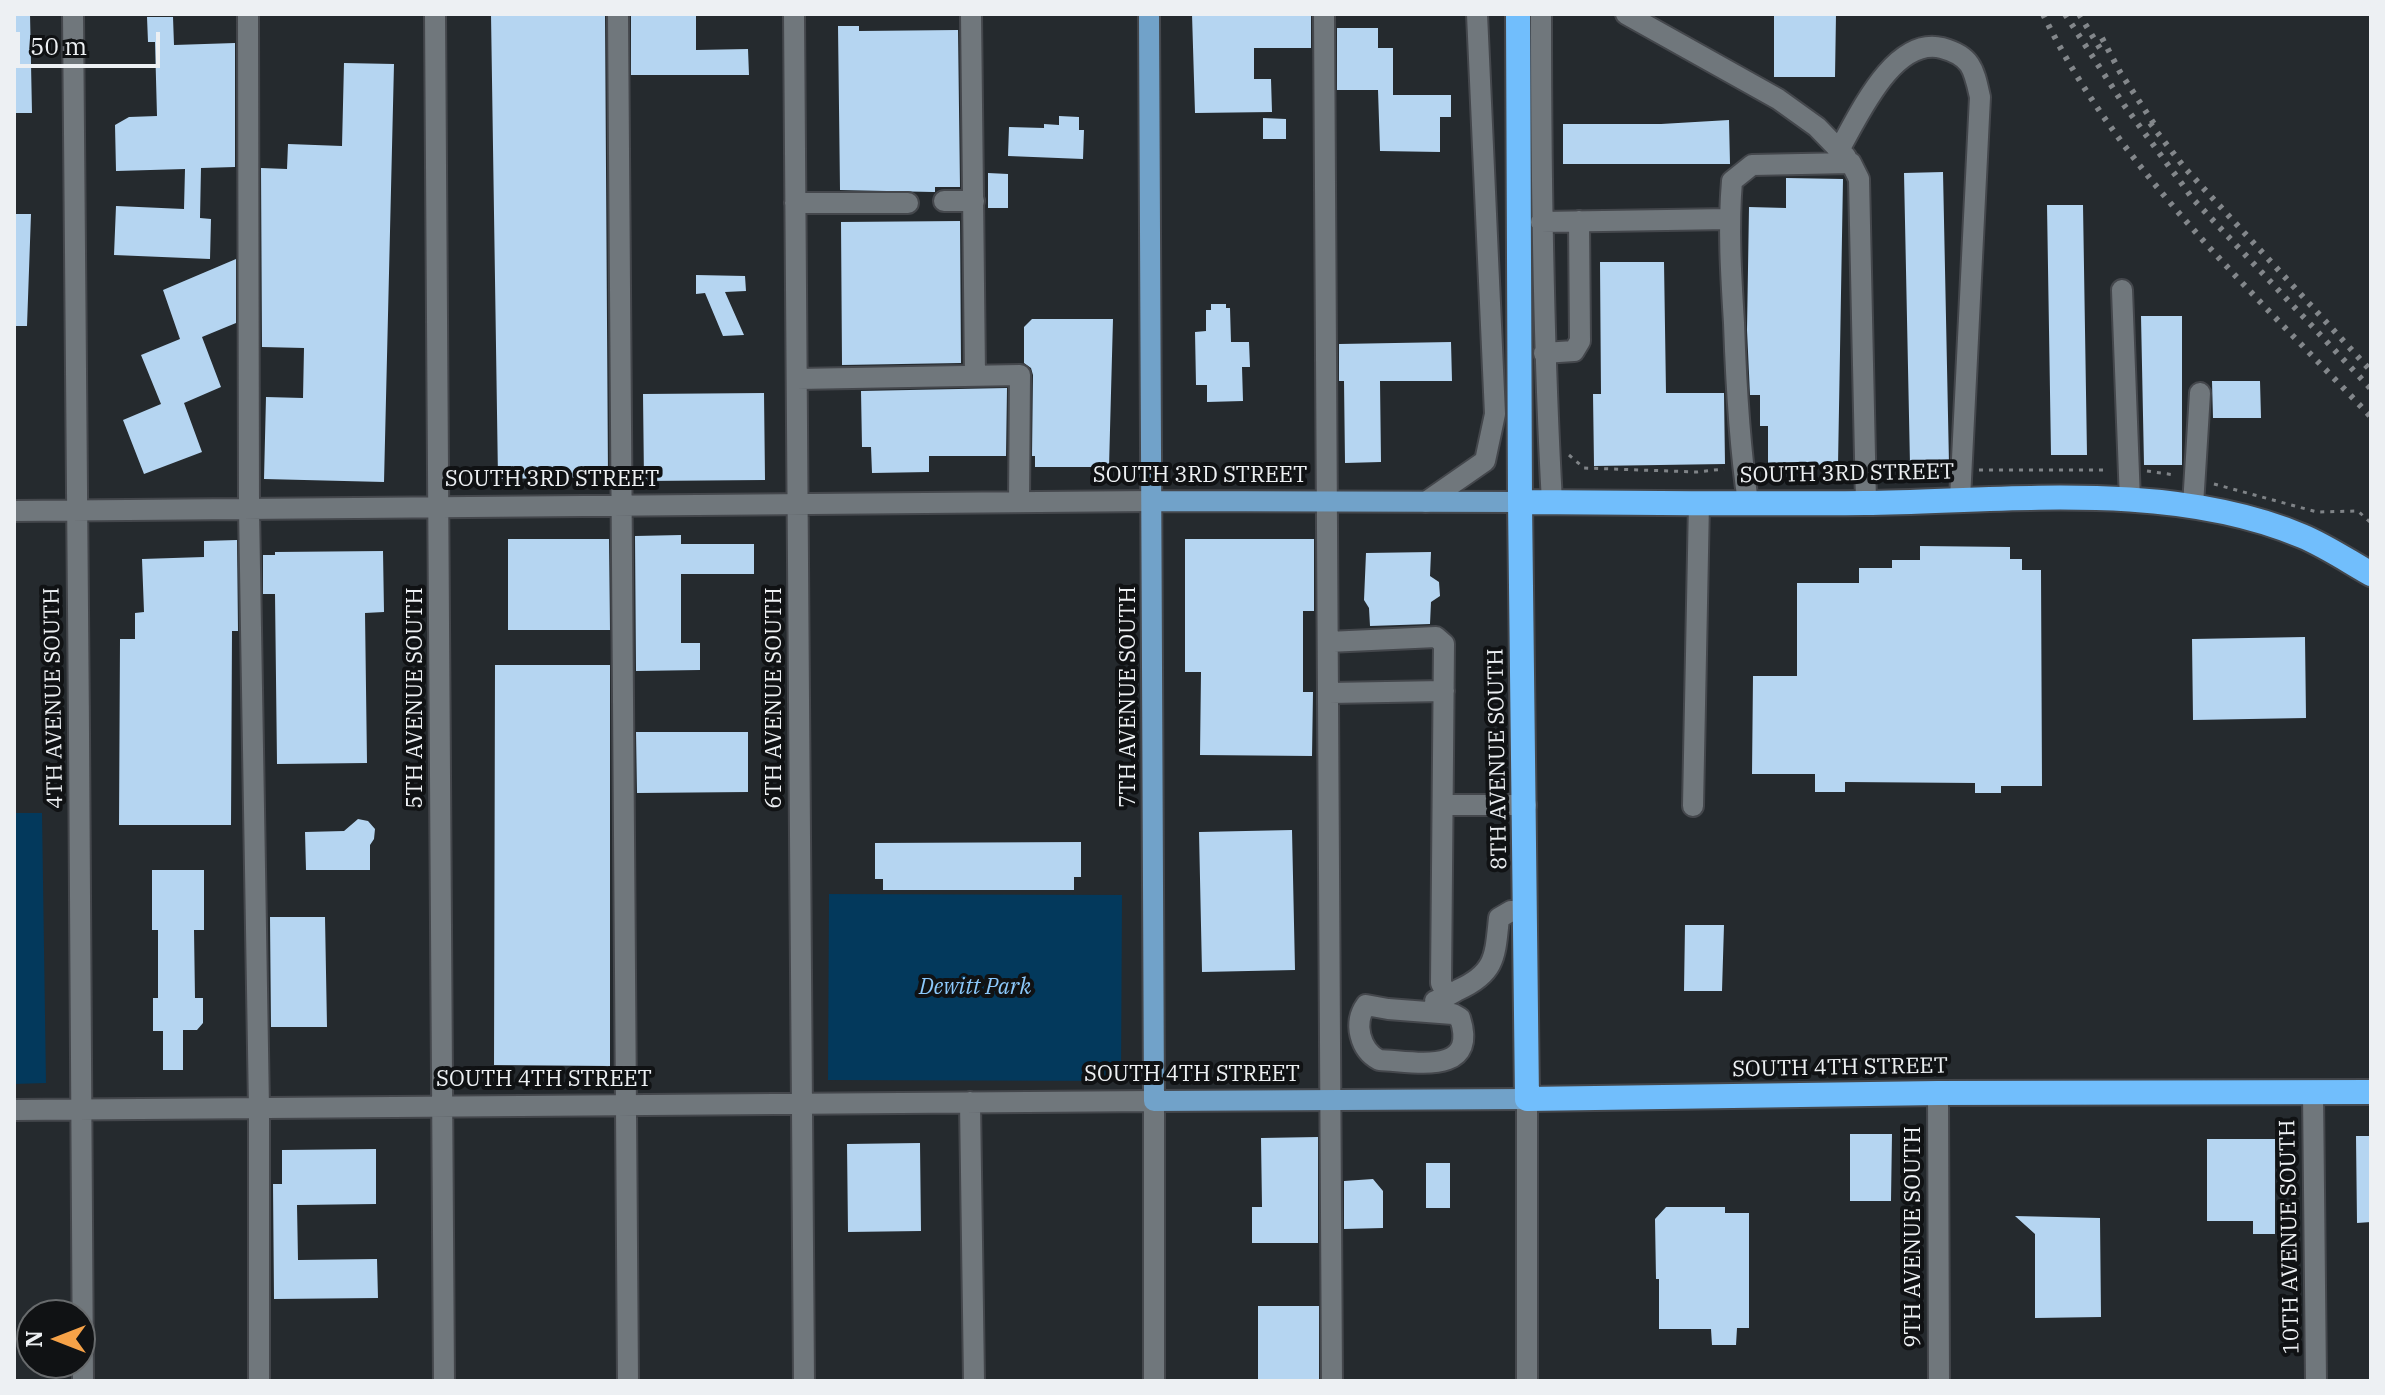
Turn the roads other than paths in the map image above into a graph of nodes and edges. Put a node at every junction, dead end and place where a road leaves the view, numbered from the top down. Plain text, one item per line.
1 (73, 14) edge
2 (248, 14) edge
3 (435, 14) edge
4 (618, 14) edge
5 (794, 14) edge
6 (971, 14) edge
7 (1149, 14) edge
8 (1324, 14) edge
9 (1477, 14) edge
10 (1518, 14) edge
11 (1541, 14) edge
12 (1626, 14) edge
13 (1845, 156) junction
14 (944, 201) dead end
15 (974, 201) junction
16 (795, 203) junction
17 (908, 203) dead end
18 (1729, 219) junction
19 (1579, 221) junction
20 (1541, 222) junction
21 (2122, 290) dead end
22 (1544, 353) junction
23 (975, 375) junction
24 (797, 379) junction
25 (2200, 393) dead end
26 (1960, 499) junction
27 (1153, 501) junction
28 (1327, 501) junction
29 (2130, 501) junction
30 (1019, 502) junction
31 (1426, 502) junction
32 (1520, 502) junction
33 (1552, 502) junction
34 (1699, 502) junction
35 (1748, 502) junction
36 (1866, 503) junction
37 (798, 505) junction
38 (2193, 505) junction
39 (439, 507) junction
40 (621, 507) junction
41 (249, 509) junction
42 (14, 511) edge
43 (75, 511) junction
44 (2371, 574) edge
45 (1328, 642) junction
46 (1444, 691) junction
47 (1329, 693) junction
48 (1443, 805) junction
49 (1526, 805) junction
50 (1693, 806) dead end
51 (1526, 912) junction
52 (1447, 995) junction
53 (1388, 1009) junction
54 (1332, 1033) junction
55 (1361, 1034) junction
56 (2371, 1092) edge
57 (1938, 1093) junction
58 (2313, 1093) junction
59 (1527, 1099) junction
60 (1332, 1100) junction
61 (1154, 1101) junction
62 (970, 1102) junction
63 (802, 1104) junction
64 (627, 1105) junction
65 (443, 1106) junction
66 (259, 1108) junction
67 (83, 1109) junction
68 (14, 1110) edge
69 (83, 1381) edge
70 (259, 1381) edge
71 (444, 1381) edge
72 (628, 1381) edge
73 (804, 1381) edge
74 (974, 1381) edge
75 (1154, 1381) edge
76 (1332, 1381) edge
77 (1527, 1381) edge
78 (1939, 1381) edge
79 (2316, 1381) edge

1 - 43 street, 4TH AVENUE SOUTH
2 - 41 street
3 - 39 street, 5TH AVENUE SOUTH
4 - 40 street
5 - 16 street, 6TH AVENUE SOUTH
6 - 15 street
7 - 27 main road, 7TH AVENUE SOUTH
8 - 28 street
9 - 31 street
10 - 32 highway, 8TH AVENUE SOUTH
11 - 20 street
12 - 13 street
13 - 18 street
13 - 26 street
13 - 36 street
14 - 15 street
15 - 23 street
16 - 17 street
16 - 24 street, 6TH AVENUE SOUTH
18 - 19 street
18 - 35 street
19 - 20 street
19 - 22 street
20 - 22 street
21 - 29 street
22 - 33 street
23 - 24 street
23 - 30 street
24 - 37 street, 6TH AVENUE SOUTH
25 - 38 street
26 - 29 highway, SOUTH 3RD STREET
26 - 36 highway, SOUTH 3RD STREET
27 - 28 main road, SOUTH 3RD STREET
27 - 30 street, SOUTH 3RD STREET
27 - 61 main road, 7TH AVENUE SOUTH
28 - 31 main road, SOUTH 3RD STREET
28 - 45 street
29 - 38 highway, SOUTH 3RD STREET
30 - 37 street, SOUTH 3RD STREET
31 - 32 main road, SOUTH 3RD STREET
32 - 33 highway, SOUTH 3RD STREET
32 - 49 highway, 8TH AVENUE SOUTH
33 - 34 highway, SOUTH 3RD STREET
34 - 35 highway, SOUTH 3RD STREET
34 - 50 street
35 - 36 highway, SOUTH 3RD STREET
37 - 40 street, SOUTH 3RD STREET
37 - 63 street, 6TH AVENUE SOUTH
38 - 44 highway, SOUTH 3RD STREET
39 - 40 street, SOUTH 3RD STREET
39 - 41 street, SOUTH 3RD STREET
39 - 65 street, 5TH AVENUE SOUTH
40 - 64 street
41 - 43 street, SOUTH 3RD STREET
41 - 66 street
42 - 43 street, SOUTH 3RD STREET
43 - 67 street, 4TH AVENUE SOUTH
45 - 46 street
45 - 47 street
46 - 47 street
46 - 48 street
47 - 54 street
48 - 49 street
48 - 52 street
49 - 51 highway, 8TH AVENUE SOUTH
51 - 52 street
51 - 59 highway, 8TH AVENUE SOUTH
52 - 53 street
53 - 55 street
53 - 55 street
54 - 55 street
54 - 60 street
56 - 58 highway, SOUTH 4TH STREET
57 - 58 highway, SOUTH 4TH STREET
57 - 59 highway, SOUTH 4TH STREET
57 - 78 street, 9TH AVENUE SOUTH
58 - 79 street, 10TH AVENUE SOUTH
59 - 60 main road, SOUTH 4TH STREET
59 - 77 street, 8TH AVENUE SOUTH
60 - 61 main road, SOUTH 4TH STREET
60 - 76 street
61 - 62 street, SOUTH 4TH STREET
61 - 75 street, 7TH AVENUE SOUTH
62 - 63 street, SOUTH 4TH STREET
62 - 74 street
63 - 64 street, SOUTH 4TH STREET
63 - 73 street, 6TH AVENUE SOUTH
64 - 65 street, SOUTH 4TH STREET
64 - 72 street
65 - 66 street, SOUTH 4TH STREET
65 - 71 street, 5TH AVENUE SOUTH
66 - 67 street, SOUTH 4TH STREET
66 - 70 street
67 - 68 street, SOUTH 4TH STREET
67 - 69 street, 4TH AVENUE SOUTH

